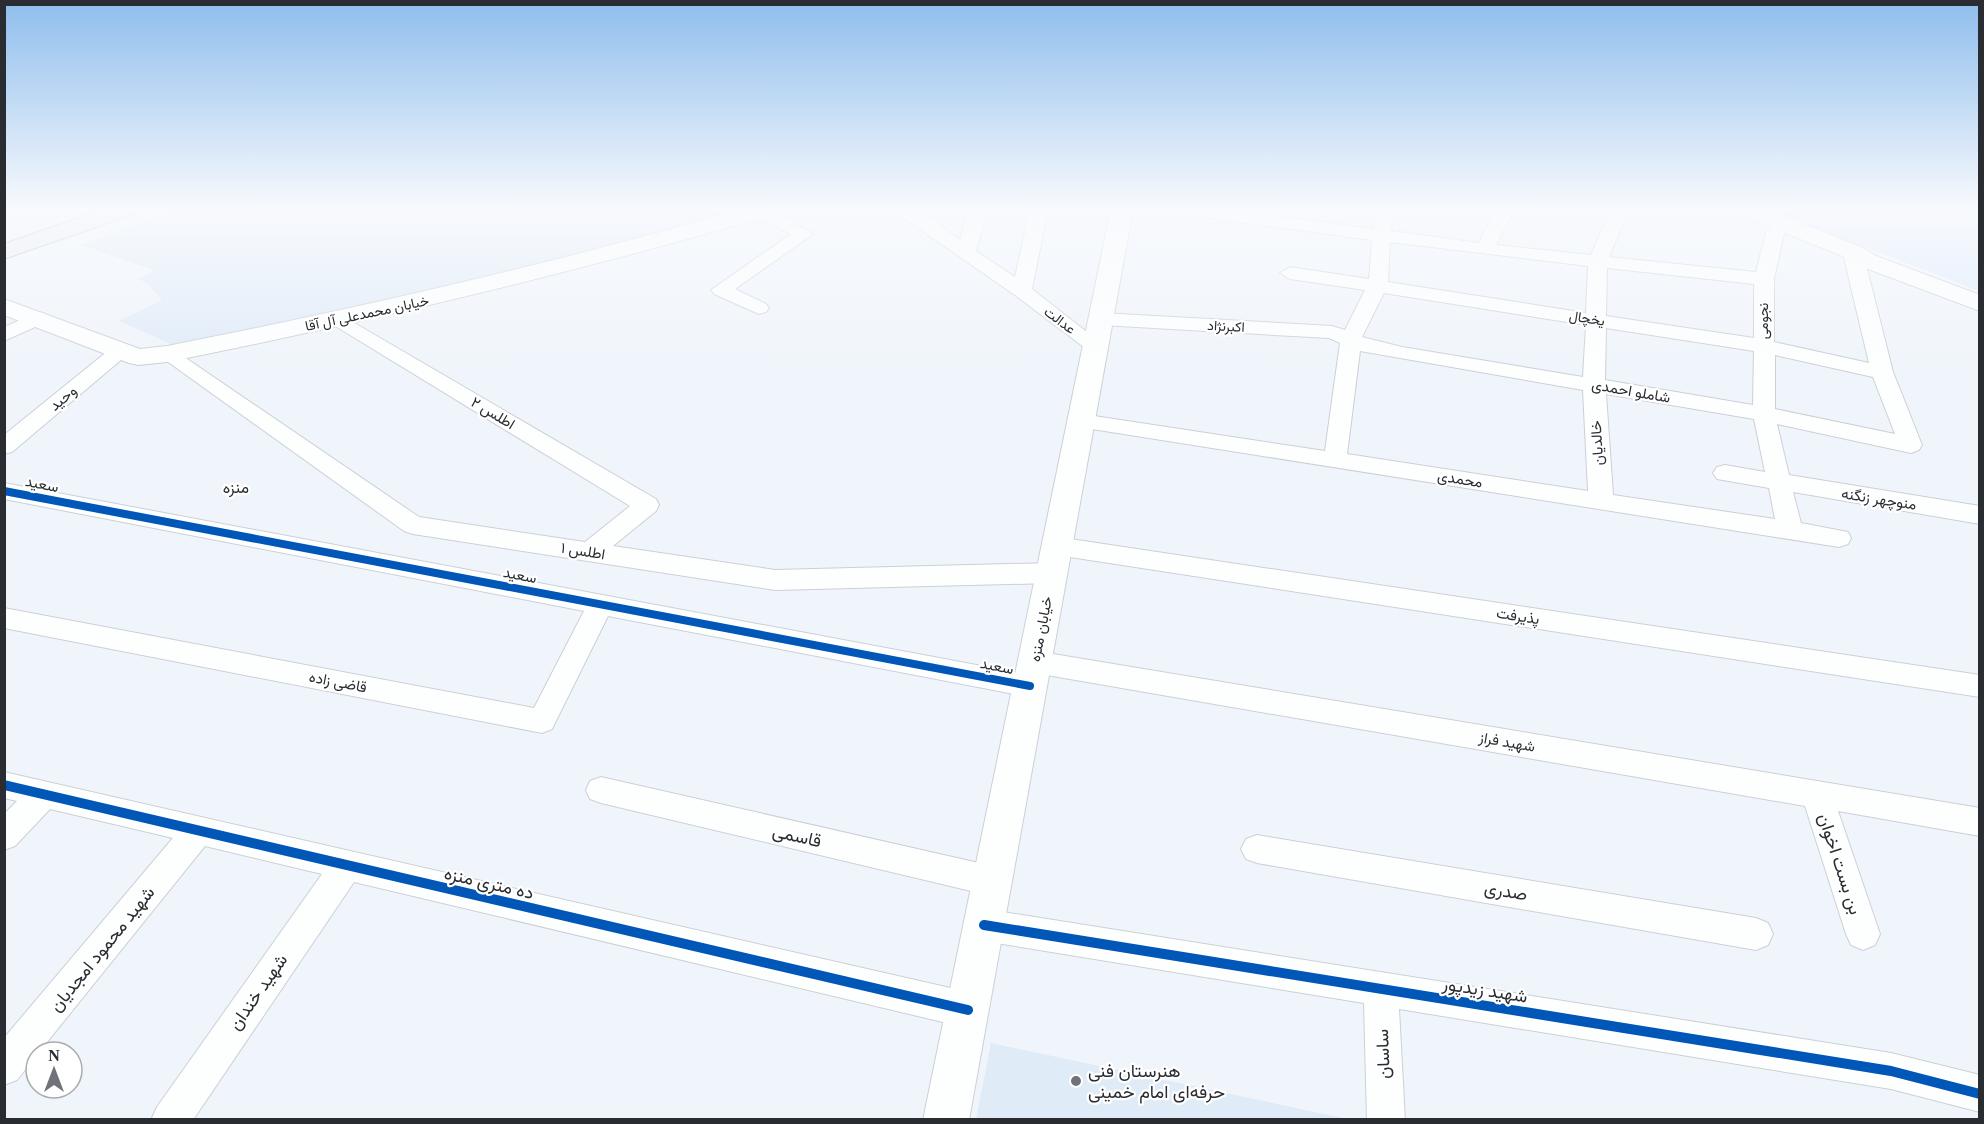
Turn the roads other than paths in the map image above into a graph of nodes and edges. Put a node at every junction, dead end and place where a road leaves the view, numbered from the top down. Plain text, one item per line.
1 (576, 261) edge
2 (763, 261) edge
3 (980, 261) edge
4 (1028, 261) edge
5 (1112, 261) edge
6 (1379, 261) edge
7 (1598, 261) edge
8 (1602, 261) edge
9 (1768, 261) edge
10 (1859, 261) edge
11 (1870, 261) edge
12 (1290, 273) dead end
13 (1764, 279) junction
14 (1378, 285) junction
15 (1022, 291) junction
16 (1980, 304) edge
17 (4, 306) edge
18 (759, 308) dead end
19 (39, 318) junction
20 (1595, 319) junction
21 (339, 320) junction
22 (1098, 333) junction
23 (4, 335) edge
24 (1350, 338) junction
25 (1763, 346) junction
26 (121, 350) junction
27 (167, 354) junction
28 (1882, 372) junction
29 (1594, 384) junction
30 (1764, 414) junction
31 (1081, 420) junction
32 (4, 447) edge
33 (1335, 460) junction
34 (1725, 473) dead end
35 (1779, 482) junction
36 (4, 491) edge
37 (1601, 501) junction
38 (1980, 516) edge
39 (1790, 531) junction
40 (1839, 538) dead end
41 (589, 552) junction
42 (1054, 559) junction
43 (601, 604) junction
44 (4, 618) edge
45 (1032, 674) junction
46 (1980, 686) edge
47 (4, 785) edge
48 (601, 790) dead end
49 (44, 794) junction
50 (1817, 795) junction
51 (1980, 822) edge
52 (199, 830) junction
53 (4, 836) edge
54 (1257, 849) dead end
55 (347, 865) junction
56 (992, 881) junction
57 (984, 925) junction
58 (1756, 934) dead end
59 (1863, 934) dead end
60 (1381, 989) junction
61 (968, 1010) junction
62 (4, 1067) edge
63 (1980, 1094) edge
64 (170, 1119) edge
65 (946, 1119) edge
66 (1386, 1119) edge

1 - 21 street, خیابان محمدعلی آل آقا
2 - 18 street
3 - 15 street, عدالت
4 - 15 street
5 - 22 street, خیابان منزه
6 - 14 street
7 - 20 street, خالدیان
8 - 13 street
9 - 13 street, نجومی
10 - 28 street
11 - 16 street
12 - 14 street, یخچال
13 - 25 street, نجومی
14 - 20 street, یخچال
14 - 24 street
15 - 22 street, عدالت
17 - 19 street, خیابان محمدعلی آل آقا
19 - 23 street
19 - 26 street, خیابان محمدعلی آل آقا
20 - 25 street, یخچال
20 - 29 street, خالدیان
21 - 27 street, خیابان محمدعلی آل آقا
21 - 41 street, اطلس ۲
22 - 24 street, اکبرنژاد
22 - 31 street, خیابان منزه
24 - 29 street, شاملو احمدی
24 - 33 street
25 - 28 street, یخچال
25 - 30 street, نجومی
26 - 27 street, خیابان محمدعلی آل آقا
26 - 32 street, وحید
27 - 41 street, اطلس ۱
28 - 30 street, شاملو احمدی
29 - 30 street, شاملو احمدی
29 - 37 street, خالدیان
30 - 35 street, نجومی
31 - 33 street, محمدی
31 - 42 street, خیابان منزه
33 - 37 street, محمدی
34 - 35 street, منوچهر زنگنه
35 - 38 street, منوچهر زنگنه
35 - 39 street, نجومی
36 - 43 street, سعید
37 - 39 street, محمدی
39 - 40 street, محمدی
41 - 42 street, اطلس ۱
42 - 45 street, خیابان منزه
42 - 46 street, پذیرفت
43 - 44 street, قاضی زاده
43 - 45 street, سعید
45 - 50 street, شهید فراز
45 - 56 street, خیابان منزه
47 - 49 street, ده متری منزه
48 - 56 street, قاسمی
49 - 52 street, ده متری منزه
49 - 53 street
50 - 51 street, شهید فراز
50 - 59 street, بن بست اخوان
52 - 55 street, ده متری منزه
52 - 62 street, شهید محمود امجدیان
54 - 58 street, صدری
55 - 61 street, ده متری منزه
55 - 64 street, شهید خندان
56 - 57 street, خیابان منزه
57 - 60 street, شهید زیدپور
57 - 61 street, خیابان منزه
60 - 63 street, شهید زیدپور
60 - 66 street, ساسان
61 - 65 street, خیابان منزه

